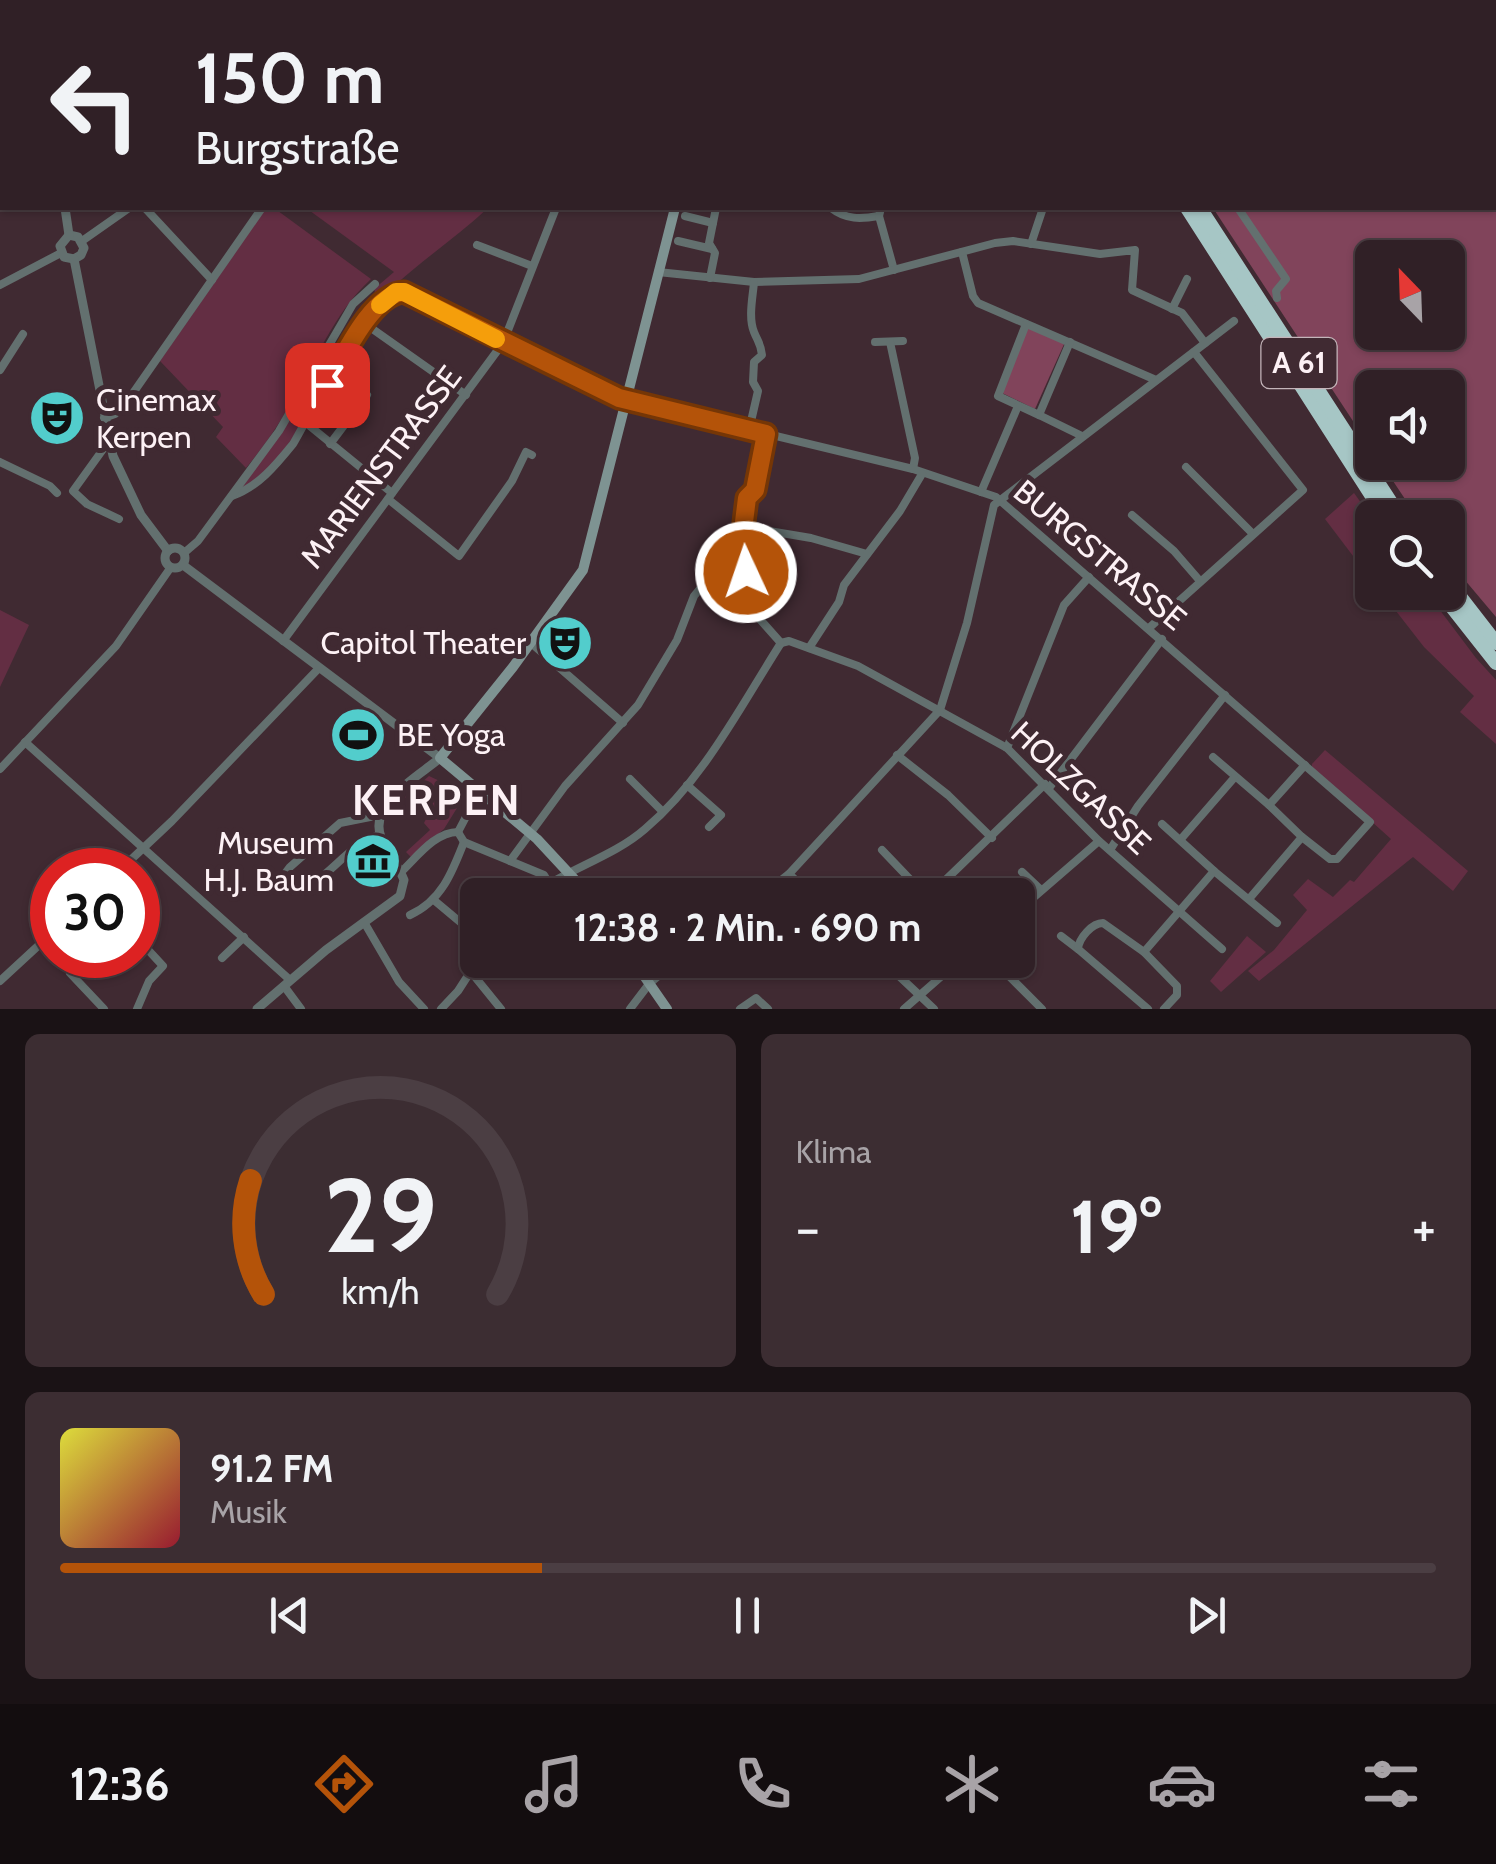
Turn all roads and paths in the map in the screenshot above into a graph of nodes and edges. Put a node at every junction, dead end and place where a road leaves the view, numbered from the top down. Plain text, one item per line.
1 (65, 210) edge
2 (126, 210) edge
3 (147, 210) edge
4 (261, 210) edge
5 (555, 210) edge
6 (674, 210) edge
7 (716, 210) edge
8 (834, 210) edge
9 (1040, 210) edge
10 (1187, 210) edge
11 (1201, 210) edge
12 (1239, 210) edge
13 (880, 212) edge
14 (684, 216) dead end
15 (713, 223) junction
16 (69, 235) junction
17 (82, 241) junction
18 (678, 241) dead end
19 (1031, 244) junction
20 (477, 245) dead end
21 (712, 248) junction
22 (962, 252) junction
23 (61, 253) junction
24 (74, 259) junction
25 (532, 266) junction
26 (894, 270) junction
27 (658, 272) junction
28 (710, 278) junction
29 (1187, 279) dead end
30 (212, 280) junction
31 (754, 282) junction
32 (375, 284) dead end
33 (0, 285) edge
34 (1277, 298) dead end
35 (1172, 309) junction
36 (1234, 321) dead end
37 (364, 322) junction
38 (1026, 324) junction
39 (24, 334) dead end
40 (903, 341) dead end
41 (875, 342) dead end
42 (890, 342) junction
43 (1070, 342) junction
44 (504, 343) junction
45 (1205, 343) junction
46 (1194, 352) junction
47 (0, 370) edge
48 (1156, 380) junction
49 (367, 395) dead end
50 (466, 395) junction
51 (626, 398) junction
52 (1018, 406) junction
53 (1039, 415) junction
54 (103, 418) junction
55 (306, 423) junction
56 (750, 430) junction
57 (766, 434) junction
58 (1082, 436) junction
59 (109, 441) junction
60 (330, 444) junction
61 (532, 455) dead end
62 (0, 462) edge
63 (1186, 467) dead end
64 (918, 471) junction
65 (981, 492) junction
66 (57, 493) dead end
67 (232, 496) junction
68 (390, 496) junction
69 (1000, 500) junction
70 (1374, 500) edge
71 (1389, 500) edge
72 (1132, 515) dead end
73 (119, 519) dead end
74 (746, 527) junction
75 (1252, 534) junction
76 (168, 551) junction
77 (184, 552) junction
78 (867, 554) junction
79 (183, 564) junction
80 (171, 567) junction
81 (1088, 578) junction
82 (1200, 581) junction
83 (748, 592) junction
84 (1465, 603) edge
85 (1454, 610) edge
86 (1148, 628) junction
87 (1162, 640) junction
88 (283, 641) junction
89 (531, 643) junction
90 (781, 643) junction
91 (1496, 644) edge
92 (810, 648) junction
93 (1496, 663) edge
94 (319, 668) junction
95 (1225, 695) junction
96 (940, 710) junction
97 (623, 723) junction
98 (25, 742) junction
99 (1007, 748) junction
100 (897, 756) junction
101 (1213, 757) dead end
102 (440, 758) junction
103 (1305, 765) junction
104 (0, 770) edge
105 (1234, 778) junction
106 (630, 779) dead end
107 (687, 785) junction
108 (1047, 786) junction
109 (479, 792) junction
110 (1270, 805) junction
111 (662, 811) junction
112 (381, 812) junction
113 (1162, 824) dead end
114 (710, 828) dead end
115 (458, 832) junction
116 (529, 832) junction
117 (380, 835) junction
118 (1302, 837) junction
119 (992, 838) junction
120 (1180, 839) junction
121 (1100, 841) junction
122 (464, 842) junction
123 (144, 847) junction
124 (882, 850) dead end
125 (1110, 850) junction
126 (510, 861) junction
127 (1214, 871) junction
128 (401, 872) junction
129 (568, 872) junction
130 (1022, 872) dead end
131 (789, 874) junction
132 (546, 878) edge
133 (557, 878) edge
134 (573, 878) edge
135 (784, 878) edge
136 (793, 878) edge
137 (911, 878) edge
138 (947, 878) edge
139 (1041, 890) junction
140 (1035, 895) edge
141 (1249, 898) junction
142 (434, 901) junction
143 (1178, 911) junction
144 (410, 915) dead end
145 (364, 922) junction
146 (460, 923) edge
147 (1278, 923) dead end
148 (1061, 936) dead end
149 (244, 937) junction
150 (1078, 949) junction
151 (1222, 950) dead end
152 (1144, 952) junction
153 (30, 953) edge
154 (222, 958) dead end
155 (75, 978) edge
156 (152, 978) edge
157 (466, 978) edge
158 (476, 978) edge
159 (644, 978) edge
160 (655, 978) edge
161 (900, 978) edge
162 (940, 978) edge
163 (1011, 978) edge
164 (0, 981) edge
165 (287, 983) junction
166 (648, 984) junction
167 (919, 996) junction
168 (104, 1009) edge
169 (137, 1009) edge
170 (256, 1009) edge
171 (301, 1009) edge
172 (424, 1009) edge
173 (441, 1009) edge
174 (500, 1009) edge
175 (630, 1009) edge
176 (667, 1009) edge
177 (740, 1009) edge
178 (768, 1009) edge
179 (904, 1009) edge
180 (934, 1009) edge
181 (1042, 1009) edge
182 (1148, 1009) edge
183 (1164, 1009) edge

1 - 16 street
2 - 17 street
3 - 30 street
4 - 30 street
5 - 25 street, MARIENSTRASSE
6 - 27 main road
7 - 15 street
8 - 13 street
9 - 19 street
10 - 70 highway, A 61
11 - 71 highway, A 61
12 - 34 street
13 - 26 street
14 - 15 street
15 - 21 street
16 - 17 street
16 - 23 street
17 - 24 street
18 - 21 street
19 - 22 street
19 - 35 street
20 - 25 street
21 - 28 street
22 - 26 street
22 - 38 street
23 - 24 street
23 - 33 street
24 - 54 street
25 - 44 street, MARIENSTRASSE
26 - 31 street
27 - 28 street
27 - 51 main road
28 - 31 street
29 - 35 street
30 - 54 street
31 - 56 street
32 - 67 street
35 - 45 street
36 - 45 street
37 - 44 street, BURGSTRASSE
37 - 50 street
37 - 55 street
38 - 43 street
38 - 52 street
39 - 47 street
40 - 42 street
41 - 42 street
42 - 64 street
43 - 48 street
43 - 53 street
44 - 50 street, MARIENSTRASSE
44 - 51 street, BURGSTRASSE
45 - 46 street
46 - 48 street
46 - 75 street
48 - 58 street
49 - 60 street
50 - 68 street, MARIENSTRASSE
51 - 56 street, BURGSTRASSE
51 - 89 main road
52 - 53 street
52 - 65 street
53 - 58 street
54 - 59 street
55 - 60 street
55 - 67 street
56 - 57 street, BURGSTRASSE
57 - 64 street, BURGSTRASSE
57 - 74 street
58 - 69 street
59 - 73 street
59 - 76 street
60 - 68 street
61 - 68 street
62 - 66 street
63 - 75 street
64 - 65 street, BURGSTRASSE
64 - 78 street
65 - 69 street, BURGSTRASSE
67 - 77 street
68 - 88 street, MARIENSTRASSE
69 - 81 street, BURGSTRASSE
69 - 96 street
72 - 82 street
74 - 78 street
74 - 83 street
75 - 82 street
76 - 77 street
76 - 80 street
77 - 79 street
78 - 92 street
79 - 80 street
79 - 88 street
80 - 98 street
81 - 86 street, BURGSTRASSE
81 - 99 street
82 - 86 street
83 - 90 street
83 - 97 street
84 - 91 highway
85 - 93 highway
86 - 87 street, BURGSTRASSE
87 - 95 street, BURGSTRASSE
87 - 108 street
88 - 94 street
89 - 97 street
89 - 102 main road
90 - 92 street, HOLZGASSE
90 - 107 street
92 - 96 street, HOLZGASSE
94 - 102 street
94 - 123 street
95 - 103 street, BURGSTRASSE
95 - 125 street
96 - 99 street, HOLZGASSE
96 - 100 street
97 - 116 street
98 - 104 street
98 - 123 street
99 - 108 street, HOLZGASSE
100 - 119 street
100 - 131 street
101 - 105 street
102 - 109 main road
102 - 112 street
103 - 110 street
103 - 118 street, BURGSTRASSE
105 - 110 street
105 - 120 street
106 - 111 street
107 - 111 street
107 - 114 street
108 - 119 street
108 - 121 street, HOLZGASSE
109 - 115 street
109 - 116 main road
110 - 118 street
111 - 129 street
112 - 117 street
112 - 117 street
113 - 120 street
115 - 122 street
115 - 128 street
116 - 126 street
116 - 129 main road
117 - 128 street
118 - 141 street
119 - 138 street
120 - 127 street
121 - 125 street, HOLZGASSE
121 - 139 street
122 - 126 street
122 - 142 street
123 - 149 street
124 - 137 street
125 - 143 street, HOLZGASSE
126 - 132 street
127 - 141 street
127 - 143 street
128 - 145 street
129 - 133 street
129 - 134 main road
130 - 139 street
131 - 135 street
131 - 136 street
139 - 140 street
141 - 147 street
142 - 144 street
142 - 146 street
143 - 151 street, HOLZGASSE
143 - 152 street
145 - 165 street
145 - 172 street
148 - 150 street
149 - 154 street
149 - 165 street
150 - 152 street
150 - 182 street
152 - 183 street
153 - 164 street
155 - 168 street
156 - 169 street
157 - 173 street
158 - 174 street
159 - 166 main road
160 - 166 street
161 - 167 street
162 - 167 street
163 - 181 street
165 - 170 street
165 - 171 street
166 - 175 street
166 - 176 main road
167 - 179 street
167 - 180 street
177 - 178 street

